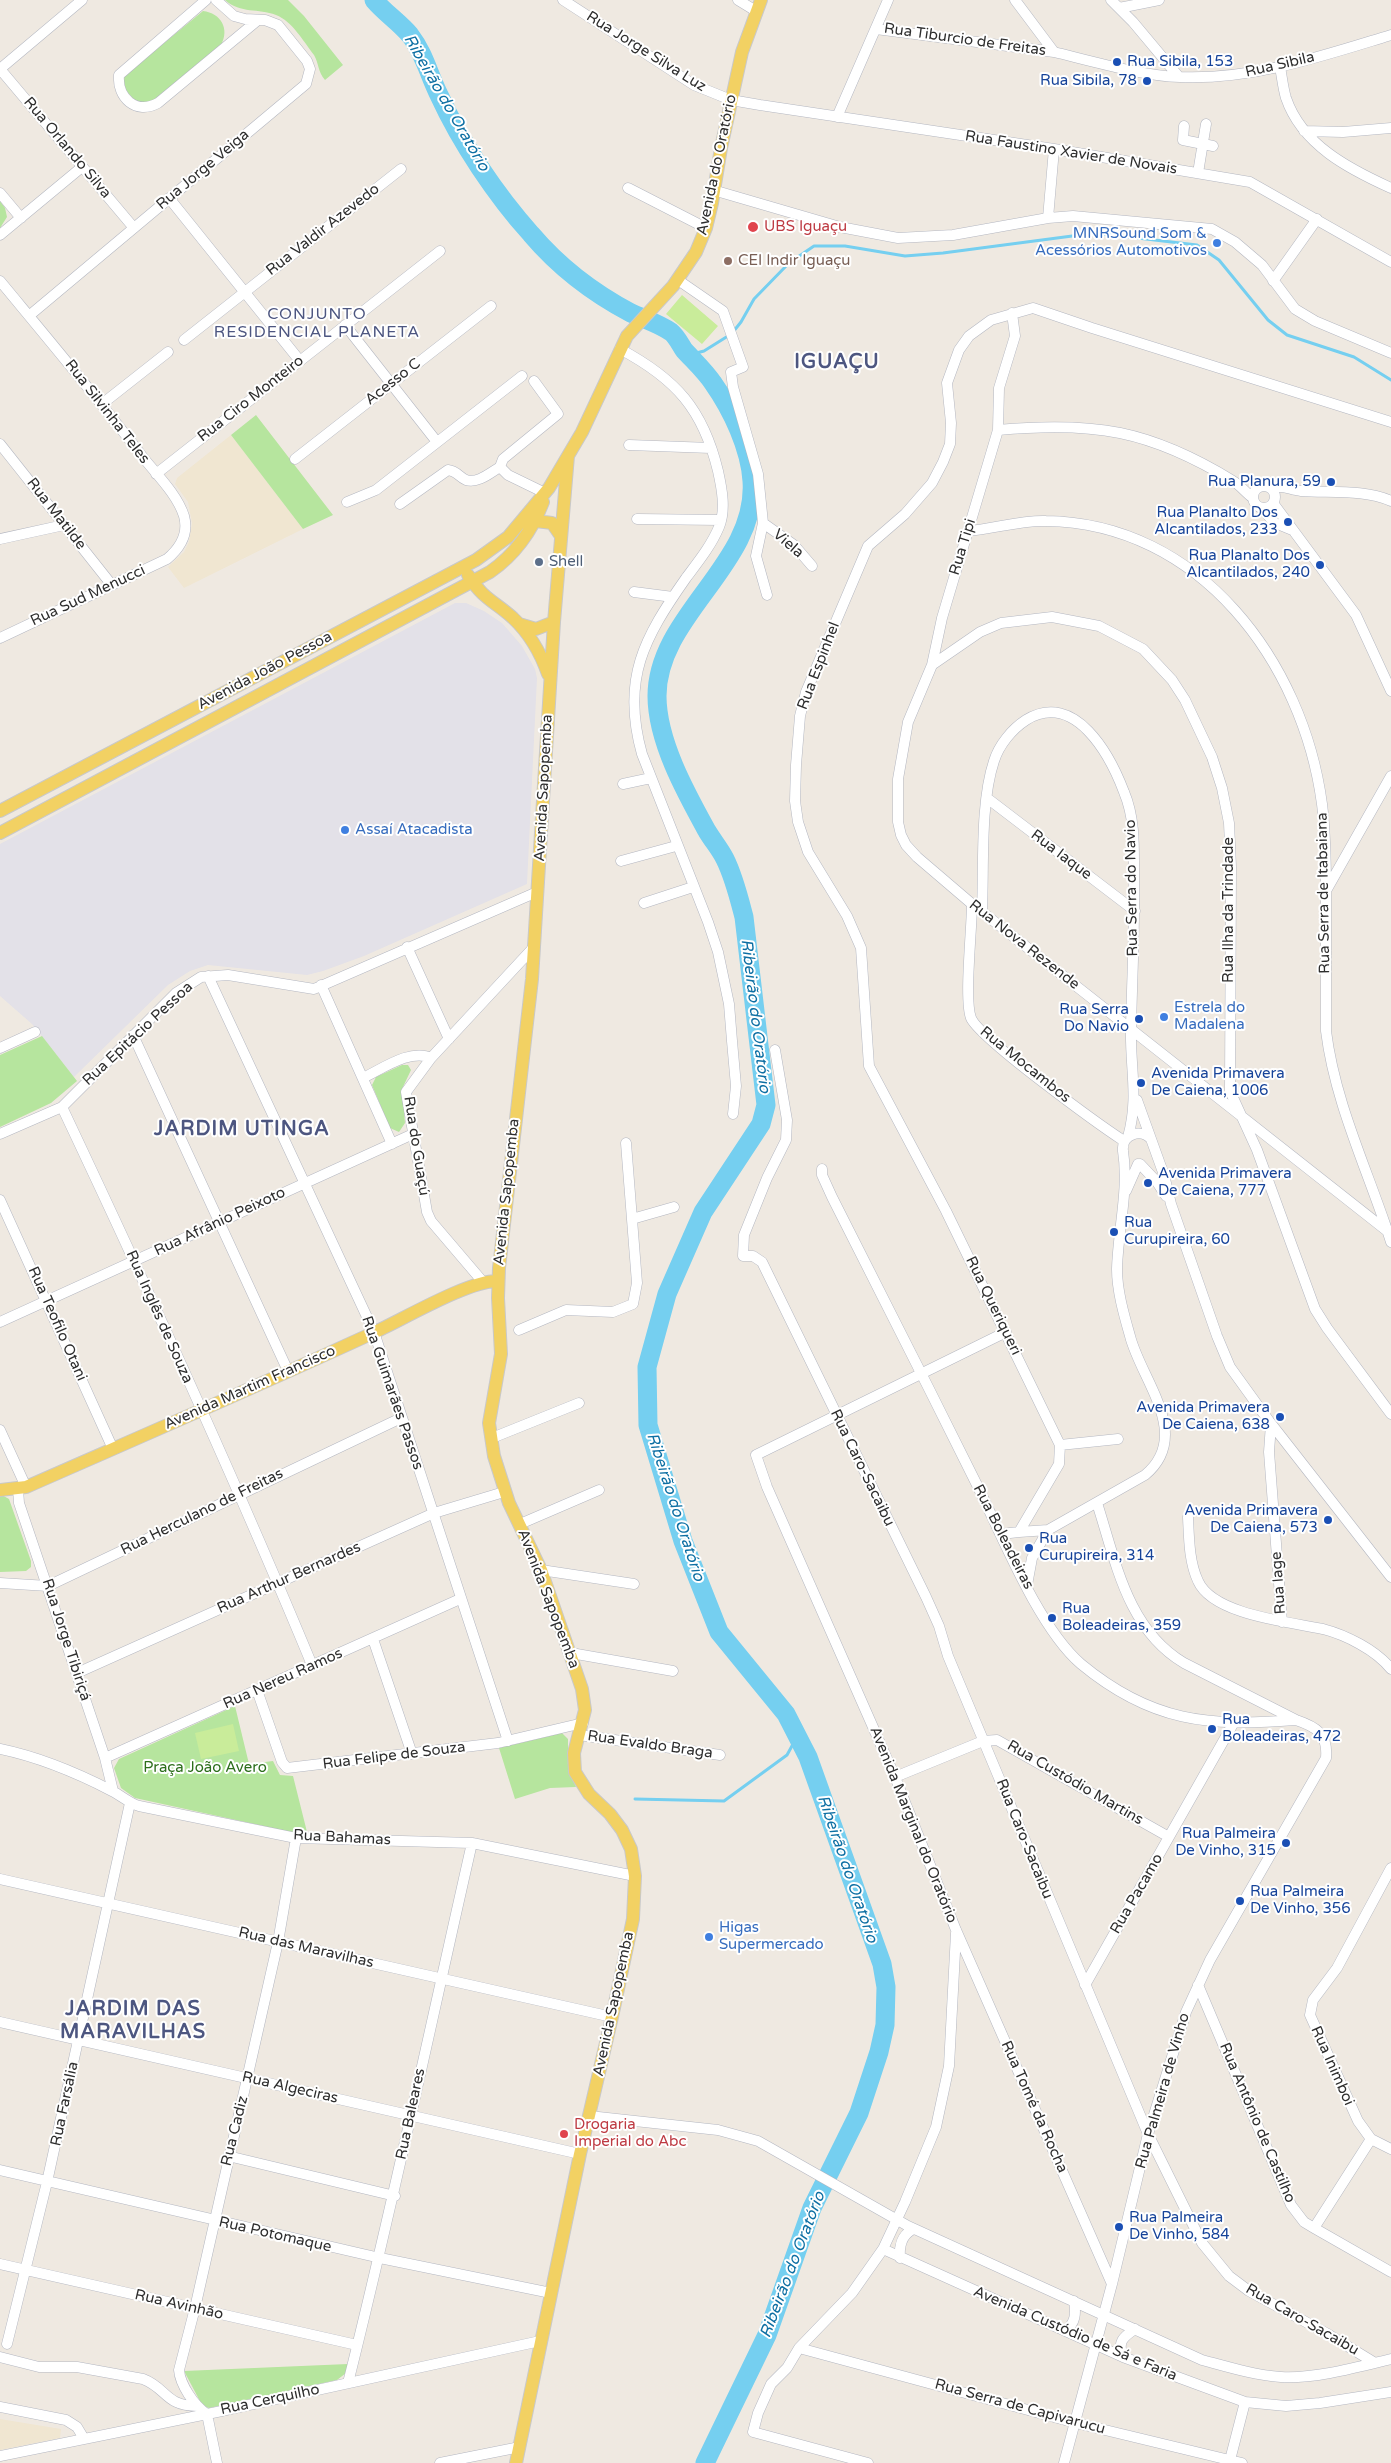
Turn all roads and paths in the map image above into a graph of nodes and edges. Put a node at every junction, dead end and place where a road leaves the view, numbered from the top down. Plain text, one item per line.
1 (82, 0) edge
2 (206, 0) edge
3 (216, 0) edge
4 (563, 0) edge
5 (738, 0) edge
6 (888, 0) edge
7 (1015, 0) edge
8 (1111, 0) edge
9 (1158, 0) edge
10 (759, 6) edge
11 (1119, 8) junction
12 (258, 20) junction
13 (876, 29) junction
14 (1391, 36) edge
15 (1054, 52) junction
16 (1280, 67) junction
17 (0, 69) edge
18 (1178, 78) junction
19 (730, 100) junction
20 (837, 117) junction
21 (1206, 124) dead end
22 (1184, 126) dead end
23 (1391, 128) edge
24 (1304, 130) junction
25 (1208, 145) junction
26 (1054, 149) junction
27 (82, 167) junction
28 (401, 169) dead end
29 (1198, 173) junction
30 (628, 188) dead end
31 (1391, 188) edge
32 (713, 190) junction
33 (0, 193) edge
34 (169, 198) junction
35 (21, 218) junction
36 (1048, 218) junction
37 (1317, 220) junction
38 (134, 228) junction
39 (706, 228) junction
40 (0, 235) edge
41 (440, 251) dead end
42 (1391, 262) edge
43 (1273, 280) junction
44 (0, 281) edge
45 (676, 283) junction
46 (244, 292) junction
47 (491, 306) dead end
48 (1012, 313) junction
49 (30, 315) junction
50 (345, 325) junction
51 (184, 340) dead end
52 (620, 349) junction
53 (168, 352) dead end
54 (1391, 353) edge
55 (300, 361) junction
56 (522, 376) dead end
57 (534, 381) dead end
58 (391, 384) junction
59 (102, 404) junction
60 (1391, 422) edge
61 (998, 430) junction
62 (437, 442) junction
63 (0, 444) edge
64 (629, 445) dead end
65 (711, 448) junction
66 (568, 456) junction
67 (295, 459) dead end
68 (500, 467) junction
69 (156, 474) junction
70 (1234, 482) junction
71 (1266, 487) junction
72 (1295, 490) junction
73 (547, 491) junction
74 (1252, 498) junction
75 (1391, 501) edge
76 (347, 502) dead end
77 (1274, 502) junction
78 (400, 504) dead end
79 (1261, 508) junction
80 (536, 519) junction
81 (636, 519) dead end
82 (523, 520) junction
83 (721, 520) junction
84 (763, 523) junction
85 (64, 525) junction
86 (1292, 530) junction
87 (968, 531) junction
88 (562, 536) junction
89 (0, 539) edge
90 (174, 553) joint
91 (476, 560) junction
92 (812, 566) dead end
93 (472, 582) junction
94 (111, 584) junction
95 (453, 592) junction
96 (634, 592) dead end
97 (767, 595) dead end
98 (673, 597) junction
99 (488, 601) junction
100 (554, 622) junction
101 (519, 624) junction
102 (0, 638) edge
103 (932, 665) junction
104 (550, 679) junction
105 (1391, 691) edge
106 (1391, 776) edge
107 (651, 778) junction
108 (623, 784) dead end
109 (987, 798) junction
110 (0, 812) edge
111 (0, 833) edge
112 (675, 842) junction
113 (621, 861) dead end
114 (694, 887) junction
115 (537, 892) junction
116 (1326, 892) junction
117 (644, 903) dead end
118 (972, 904) junction
119 (982, 911) junction
120 (1135, 911) junction
121 (407, 947) junction
122 (534, 947) junction
123 (208, 976) junction
124 (321, 985) junction
125 (1131, 1029) junction
126 (35, 1032) dead end
127 (133, 1035) junction
128 (449, 1039) junction
129 (0, 1048) edge
130 (775, 1050) dead end
131 (431, 1058) junction
132 (869, 1066) joint
133 (363, 1078) junction
134 (1135, 1094) junction
135 (62, 1107) junction
136 (1239, 1113) junction
137 (733, 1114) dead end
138 (0, 1134) edge
139 (413, 1134) junction
140 (1126, 1139) junction
141 (1153, 1142) junction
142 (626, 1143) dead end
143 (392, 1144) junction
144 (1124, 1154) junction
145 (1139, 1164) junction
146 (822, 1169) dead end
147 (306, 1183) junction
148 (1124, 1197) junction
149 (0, 1200) edge
150 (1170, 1204) junction
151 (674, 1207) dead end
152 (632, 1218) junction
153 (219, 1223) junction
154 (1389, 1232) edge
155 (1391, 1242) edge
156 (135, 1261) junction
157 (498, 1281) junction
158 (483, 1282) junction
159 (46, 1302) junction
160 (0, 1322) edge
161 (519, 1330) dead end
162 (374, 1332) junction
163 (1006, 1332) junction
164 (288, 1371) junction
165 (922, 1374) junction
166 (579, 1403) dead end
167 (201, 1411) junction
168 (1391, 1414) edge
169 (837, 1417) junction
170 (401, 1418) junction
171 (1271, 1424) junction
172 (0, 1430) edge
173 (492, 1438) junction
174 (1118, 1439) dead end
175 (1060, 1445) junction
176 (113, 1449) junction
177 (22, 1488) junction
178 (0, 1490) edge
179 (600, 1490) dead end
180 (504, 1492) junction
181 (238, 1494) junction
182 (1097, 1503) junction
183 (434, 1513) junction
184 (1188, 1517) dead end
185 (520, 1524) junction
186 (1048, 1530) junction
187 (1019, 1532) junction
188 (1000, 1534) junction
189 (541, 1570) junction
190 (1391, 1577) edge
191 (0, 1583) edge
192 (278, 1583) junction
193 (634, 1584) dead end
194 (1027, 1585) junction
195 (48, 1586) junction
196 (460, 1600) junction
197 (1282, 1622) junction
198 (373, 1638) junction
199 (571, 1653) junction
200 (312, 1666) junction
201 (1391, 1669) edge
202 (673, 1671) dead end
203 (77, 1673) junction
204 (258, 1690) junction
205 (1296, 1720) junction
206 (1233, 1724) junction
207 (581, 1729) junction
208 (508, 1741) junction
209 (983, 1741) junction
210 (0, 1749) edge
211 (412, 1754) junction
212 (720, 1755) dead end
213 (105, 1758) junction
214 (895, 1777) junction
215 (113, 1791) junction
216 (130, 1803) junction
217 (1169, 1837) junction
218 (296, 1838) junction
219 (472, 1843) junction
220 (1391, 1868) edge
221 (635, 1876) junction
222 (0, 1879) edge
223 (109, 1904) junction
224 (956, 1930) junction
225 (278, 1942) junction
226 (441, 1979) junction
227 (1085, 1985) junction
228 (1198, 1985) junction
229 (612, 2017) junction
230 (0, 2022) edge
231 (79, 2040) junction
232 (248, 2079) junction
233 (410, 2115) junction
234 (589, 2116) junction
235 (1148, 2134) junction
236 (1371, 2138) junction
237 (1391, 2149) edge
238 (580, 2154) junction
239 (228, 2156) junction
240 (0, 2170) edge
241 (47, 2182) junction
242 (394, 2196) junction
243 (896, 2219) junction
244 (215, 2222) junction
245 (1314, 2228) junction
246 (914, 2229) junction
247 (883, 2249) junction
248 (380, 2258) junction
249 (900, 2258) junction
250 (0, 2264) edge
251 (24, 2270) junction
252 (1391, 2272) edge
253 (1112, 2284) junction
254 (551, 2293) junction
255 (1074, 2301) junction
256 (195, 2308) junction
257 (1104, 2315) junction
258 (1136, 2329) junction
259 (1065, 2330) junction
260 (540, 2341) junction
261 (7, 2344) dead end
262 (358, 2345) junction
263 (1096, 2345) junction
264 (798, 2348) junction
265 (1123, 2357) junction
266 (0, 2358) edge
267 (1391, 2359) edge
268 (1375, 2363) junction
269 (348, 2383) junction
270 (1391, 2392) edge
271 (1245, 2402) junction
272 (197, 2406) junction
273 (0, 2407) edge
274 (206, 2414) junction
275 (1076, 2423) junction
276 (83, 2438) junction
277 (520, 2447) junction
278 (0, 2456) edge
279 (1230, 2460) junction
280 (217, 2463) edge
281 (440, 2463) edge
282 (516, 2463) edge
283 (868, 2463) edge
284 (1064, 2463) edge
285 (1242, 2463) edge

1 - 17 street
2 - 12 street
3 - 12 street, Rua Jorge Veiga
4 - 19 street, Rua Jorge Silva Luz
5 - 10 street
6 - 13 street
7 - 15 street
8 - 11 street
9 - 11 street
10 - 19 main road, Avenida do Oratório
11 - 18 street
12 - 34 street, Rua Jorge Veiga
13 - 15 street, Rua Tiburcio de Freitas
13 - 20 street
14 - 16 street, Rua Sibila
15 - 18 street, Rua Sibila
16 - 18 street, Rua Sibila
16 - 24 street
17 - 27 street, Rua Orlando Silva
19 - 20 street, Rua Faustino Xavier de Novais
19 - 32 main road, Avenida do Oratório
20 - 26 street, Rua Faustino Xavier de Novais
21 - 25 street
22 - 25 street
23 - 24 street
24 - 31 street
25 - 29 street
26 - 29 street, Rua Faustino Xavier de Novais
26 - 36 street
27 - 35 street
27 - 38 street, Rua Orlando Silva
28 - 46 street, Rua Valdir Azevedo
29 - 37 street, Rua Faustino Xavier de Novais
30 - 39 street
32 - 36 street
32 - 39 main road, Avenida do Oratório
33 - 35 street
34 - 38 street, Rua Jorge Veiga
34 - 46 street
35 - 40 street
36 - 43 street
37 - 42 street, Rua Faustino Xavier de Novais
37 - 43 street
38 - 49 street, Rua Jorge Veiga
39 - 45 main road, Avenida do Oratório
41 - 50 street, Rua Ciro Monteiro
43 - 54 street
44 - 49 street, Rua Silvinha Teles
45 - 52 main road, Avenida do Oratório
45 - 84 street
46 - 51 street, Rua Valdir Azevedo
46 - 55 street
47 - 58 street, Acesso C
48 - 60 street
48 - 61 street, Rua Tipi
48 - 132 street, Rua Espinhel
49 - 59 street, Rua Silvinha Teles
50 - 55 street, Rua Ciro Monteiro
50 - 58 street
52 - 65 street
52 - 66 main road, Avenida do Oratório
53 - 59 street
55 - 69 street, Rua Ciro Monteiro
56 - 62 street
57 - 68 street
58 - 62 street
58 - 67 street, Acesso C
59 - 69 street, Rua Silvinha Teles
61 - 70 street
61 - 87 street, Rua Tipi
62 - 76 street
63 - 85 street, Rua Matilde
64 - 65 street
65 - 83 street
66 - 73 main road, Avenida do Oratório
66 - 88 main road, Avenida Sapopemba
68 - 73 street
68 - 78 street
69 - 90 street, Rua Silvinha Teles
70 - 71 street
70 - 74 street
71 - 72 street
71 - 74 street
71 - 77 street
72 - 75 street
72 - 77 street
73 - 80 main road, Avenida João Pessoa
73 - 82 main road, Avenida do Oratório
74 - 79 street
77 - 79 street
77 - 86 street
79 - 86 street
80 - 82 main road
80 - 88 main road
80 - 93 main road, Avenida João Pessoa
81 - 83 street
82 - 91 main road, Avenida João Pessoa
83 - 98 street
84 - 92 street, Viela
84 - 97 street
85 - 89 street
85 - 94 street, Rua Matilde
86 - 105 street
87 - 103 street, Rua Tipi
87 - 116 street, Rua Serra de Itabaiana
88 - 100 main road, Avenida Sapopemba
90 - 94 street, Rua Sud Menucci
91 - 93 main road
91 - 110 main road, Avenida João Pessoa
93 - 95 main road, Avenida João Pessoa
93 - 99 main road
94 - 102 street, Rua Sud Menucci
95 - 99 main road
95 - 111 main road, Avenida João Pessoa
96 - 98 street
98 - 107 street
99 - 101 main road
100 - 101 main road
100 - 104 main road, Avenida Sapopemba
101 - 104 main road, Avenida Sapopemba
103 - 118 street, Rua Nova Rezende
103 - 136 street, Rua Ilha da Trindade
104 - 115 main road, Avenida Sapopemba
106 - 116 street
107 - 108 street
107 - 112 street
109 - 119 street, Rua Serra do Navio
109 - 120 street, Rua Iaque
109 - 120 street, Rua Serra do Navio
112 - 113 street
112 - 114 street
114 - 117 street
114 - 137 street
115 - 121 street, Rua Epitácio Pessoa
115 - 122 main road, Avenida Sapopemba
116 - 154 street, Rua Serra de Itabaiana
118 - 119 street, Rua Nova Rezende
118 - 140 street, Rua Mocambos
119 - 125 street, Rua Nova Rezende
120 - 125 street, Rua Serra do Navio
121 - 124 street, Rua Epitácio Pessoa
121 - 128 street
122 - 128 street, Rua do Guaçú
122 - 157 main road, Avenida Sapopemba
123 - 124 street, Rua Epitácio Pessoa
123 - 127 street, Rua Epitácio Pessoa
123 - 147 street, Rua Guimarães Passos
124 - 133 street
125 - 134 street, Rua Serra do Navio
125 - 136 street, Rua Nova Rezende
126 - 129 street
127 - 135 street, Rua Epitácio Pessoa
127 - 153 street
128 - 131 street, Rua do Guaçú
130 - 169 street, Rua Caro-Sacaibu
131 - 133 street
131 - 139 street, Rua do Guaçú
132 - 163 street, Rua Queriqueri
133 - 143 street
134 - 140 street
134 - 141 street
135 - 138 street, Rua Epitácio Pessoa
135 - 156 street, Rua Inglês de Souza
136 - 154 street, Rua Nova Rezende
136 - 168 street, Rua Ilha da Trindade
139 - 143 street, Rua Afrânio Peixoto
139 - 158 street, Rua do Guaçú
140 - 141 street
140 - 144 street
141 - 145 street
141 - 150 street
142 - 152 street
143 - 147 street, Rua Afrânio Peixoto
144 - 145 street
144 - 148 street
145 - 148 street
145 - 150 street
146 - 165 street, Rua Boleadeiras
147 - 153 street, Rua Afrânio Peixoto
147 - 162 street, Rua Guimarães Passos
148 - 182 street
149 - 159 street, Rua Teofilo Otani
150 - 171 street
151 - 152 street
152 - 161 street
153 - 156 street, Rua Afrânio Peixoto
153 - 164 street
154 - 155 street, Rua Serra de Itabaiana
156 - 159 street, Rua Afrânio Peixoto
156 - 167 street, Rua Inglês de Souza
157 - 158 main road, Avenida Martim Francisco
157 - 173 main road, Avenida Sapopemba
158 - 162 main road, Avenida Martim Francisco
159 - 160 street, Rua Afrânio Peixoto
159 - 176 street, Rua Teofilo Otani
162 - 164 main road, Avenida Martim Francisco
162 - 170 street, Rua Guimarães Passos
163 - 165 street
163 - 175 street, Rua Queriqueri
164 - 167 main road, Avenida Martim Francisco
165 - 169 street
165 - 188 street, Rua Boleadeiras
166 - 173 street
167 - 176 main road, Avenida Martim Francisco
167 - 181 street, Rua Inglês de Souza
169 - 209 street, Rua Caro-Sacaibu
169 - 214 street, Avenida Marginal do Oratório
170 - 181 street, Rua Herculano de Freitas
170 - 183 street, Rua Guimarães Passos
171 - 190 street
171 - 197 street, Rua Iage
172 - 177 street, Rua Jorge Tibiriçá
173 - 180 main road, Avenida Sapopemba
174 - 175 street
175 - 187 street
176 - 177 main road, Avenida Martim Francisco
177 - 178 main road, Avenida Martim Francisco
177 - 195 street, Rua Jorge Tibiriçá
179 - 185 street
180 - 183 street, Rua Arthur Bernardes
180 - 185 main road, Avenida Sapopemba
181 - 192 street, Rua Inglês de Souza
181 - 195 street, Rua Herculano de Freitas
182 - 186 street
182 - 205 street, Rua Palmeira de Vinho
183 - 192 street, Rua Arthur Bernardes
183 - 196 street, Rua Guimarães Passos
184 - 197 street
185 - 189 main road, Avenida Sapopemba
186 - 187 street
186 - 194 street
187 - 188 street
188 - 194 street, Rua Boleadeiras
189 - 193 street
189 - 199 main road, Avenida Sapopemba
191 - 195 street, Rua Herculano de Freitas
192 - 200 street, Rua Inglês de Souza
192 - 203 street, Rua Arthur Bernardes
194 - 206 street, Rua Boleadeiras
195 - 203 street, Rua Jorge Tibiriçá
196 - 198 street, Rua Nereu Ramos
196 - 208 street, Rua Guimarães Passos
197 - 201 street
198 - 200 street, Rua Nereu Ramos
198 - 211 street
199 - 202 street
199 - 207 main road, Avenida Sapopemba
200 - 204 street, Rua Nereu Ramos
203 - 213 street, Rua Jorge Tibiriçá
204 - 211 street, Rua Felipe de Souza
204 - 213 street, Rua Nereu Ramos
205 - 206 street, Rua Boleadeiras
205 - 228 street, Rua Palmeira de Vinho
206 - 217 street, Rua Pacamo
207 - 208 street, Rua Felipe de Souza
207 - 212 street, Rua Evaldo Braga
207 - 221 main road, Avenida Sapopemba
208 - 211 street, Rua Felipe de Souza
209 - 214 street, Rua Custódio Martins
209 - 217 street, Rua Custódio Martins
209 - 227 street, Rua Caro-Sacaibu
210 - 215 street, Rua Bahamas
213 - 215 street, Rua Jorge Tibiriçá
214 - 224 street, Avenida Marginal do Oratório
215 - 216 street, Rua Bahamas
216 - 218 street, Rua Bahamas
216 - 223 street, Rua Farsália
217 - 227 street, Rua Pacamo
218 - 219 street, Rua Bahamas
218 - 225 street, Rua Cadiz
219 - 221 street, Rua Bahamas
219 - 226 street, Rua Baleares
220 - 236 street, Rua Inimboi
221 - 229 main road, Avenida Sapopemba
222 - 223 street, Rua das Maravilhas
223 - 225 street, Rua das Maravilhas
223 - 231 street, Rua Farsália
224 - 243 street, Avenida Marginal do Oratório
224 - 253 street, Rua Tomé da Rocha
225 - 226 street, Rua das Maravilhas
225 - 232 street, Rua Cadiz
226 - 229 street, Rua das Maravilhas
226 - 233 street, Rua Baleares
227 - 235 street, Rua Caro-Sacaibu
228 - 235 street, Rua Palmeira de Vinho
228 - 245 street, Rua Antônio de Castilho
229 - 234 main road, Avenida Sapopemba
230 - 231 street, Rua Algeciras
231 - 232 street, Rua Algeciras
231 - 241 street, Rua Farsália
232 - 233 street, Rua Algeciras
232 - 239 street, Rua Cadiz
233 - 238 street, Rua Algeciras
233 - 242 street, Rua Baleares
234 - 238 main road, Avenida Sapopemba
234 - 243 street, Avenida Custódio de Sá e Faria
235 - 253 street, Rua Palmeira de Vinho
235 - 268 street, Rua Caro-Sacaibu
236 - 237 street, Rua Inimboi
236 - 245 street
238 - 254 main road, Avenida Sapopemba
239 - 242 street
239 - 244 street, Rua Cadiz
240 - 241 street, Rua Potomaque
241 - 244 street, Rua Potomaque
241 - 251 street, Rua Farsália
242 - 248 street, Rua Baleares
243 - 246 street, Avenida Custódio de Sá e Faria
243 - 247 street, Avenida Marginal do Oratório
244 - 248 street, Rua Potomaque
244 - 256 street, Rua Cadiz
245 - 252 street, Rua Antônio de Castilho
246 - 249 street
246 - 255 street, Avenida Custódio de Sá e Faria
247 - 249 street, Avenida Custódio de Sá e Faria
247 - 264 street, Avenida Marginal do Oratório
248 - 254 street, Rua Potomaque
248 - 262 street, Rua Baleares
249 - 259 street, Avenida Custódio de Sá e Faria
250 - 251 street, Rua Avinhão
251 - 256 street, Rua Avinhão
251 - 261 street, Rua Farsália
253 - 257 street, Rua Palmeira de Vinho
254 - 260 main road, Avenida Sapopemba
255 - 257 street, Avenida Custódio de Sá e Faria
255 - 259 street
256 - 262 street, Rua Avinhão
256 - 272 street, Rua Cadiz
257 - 258 street, Avenida Custódio de Sá e Faria
257 - 263 street, Rua Palmeira de Vinho
258 - 265 street
258 - 268 street, Avenida Custódio de Sá e Faria
259 - 263 street, Avenida Custódio de Sá e Faria
260 - 269 street, Rua Cerquilho
260 - 277 main road, Avenida Sapopemba
262 - 269 street, Rua Baleares
263 - 265 street, Avenida Custódio de Sá e Faria
263 - 275 street, Rua Palmeira de Vinho
264 - 275 street, Rua Serra de Capivarucu
264 - 283 street, Avenida Marginal do Oratório
265 - 271 street, Avenida Custódio de Sá e Faria
266 - 272 street
267 - 268 street, Avenida Custódio de Sá e Faria
269 - 274 street, Rua Cerquilho
270 - 271 street, Avenida Custódio de Sá e Faria
271 - 279 street
272 - 274 street, Rua Cadiz
273 - 276 street
274 - 276 street, Rua Cerquilho
274 - 280 street
275 - 279 street, Rua Serra de Capivarucu
275 - 284 street, Rua Palmeira de Vinho
276 - 278 street, Rua Cerquilho
277 - 281 street
277 - 282 main road, Avenida Sapopemba
279 - 285 street, Rua Serra de Capivarucu

